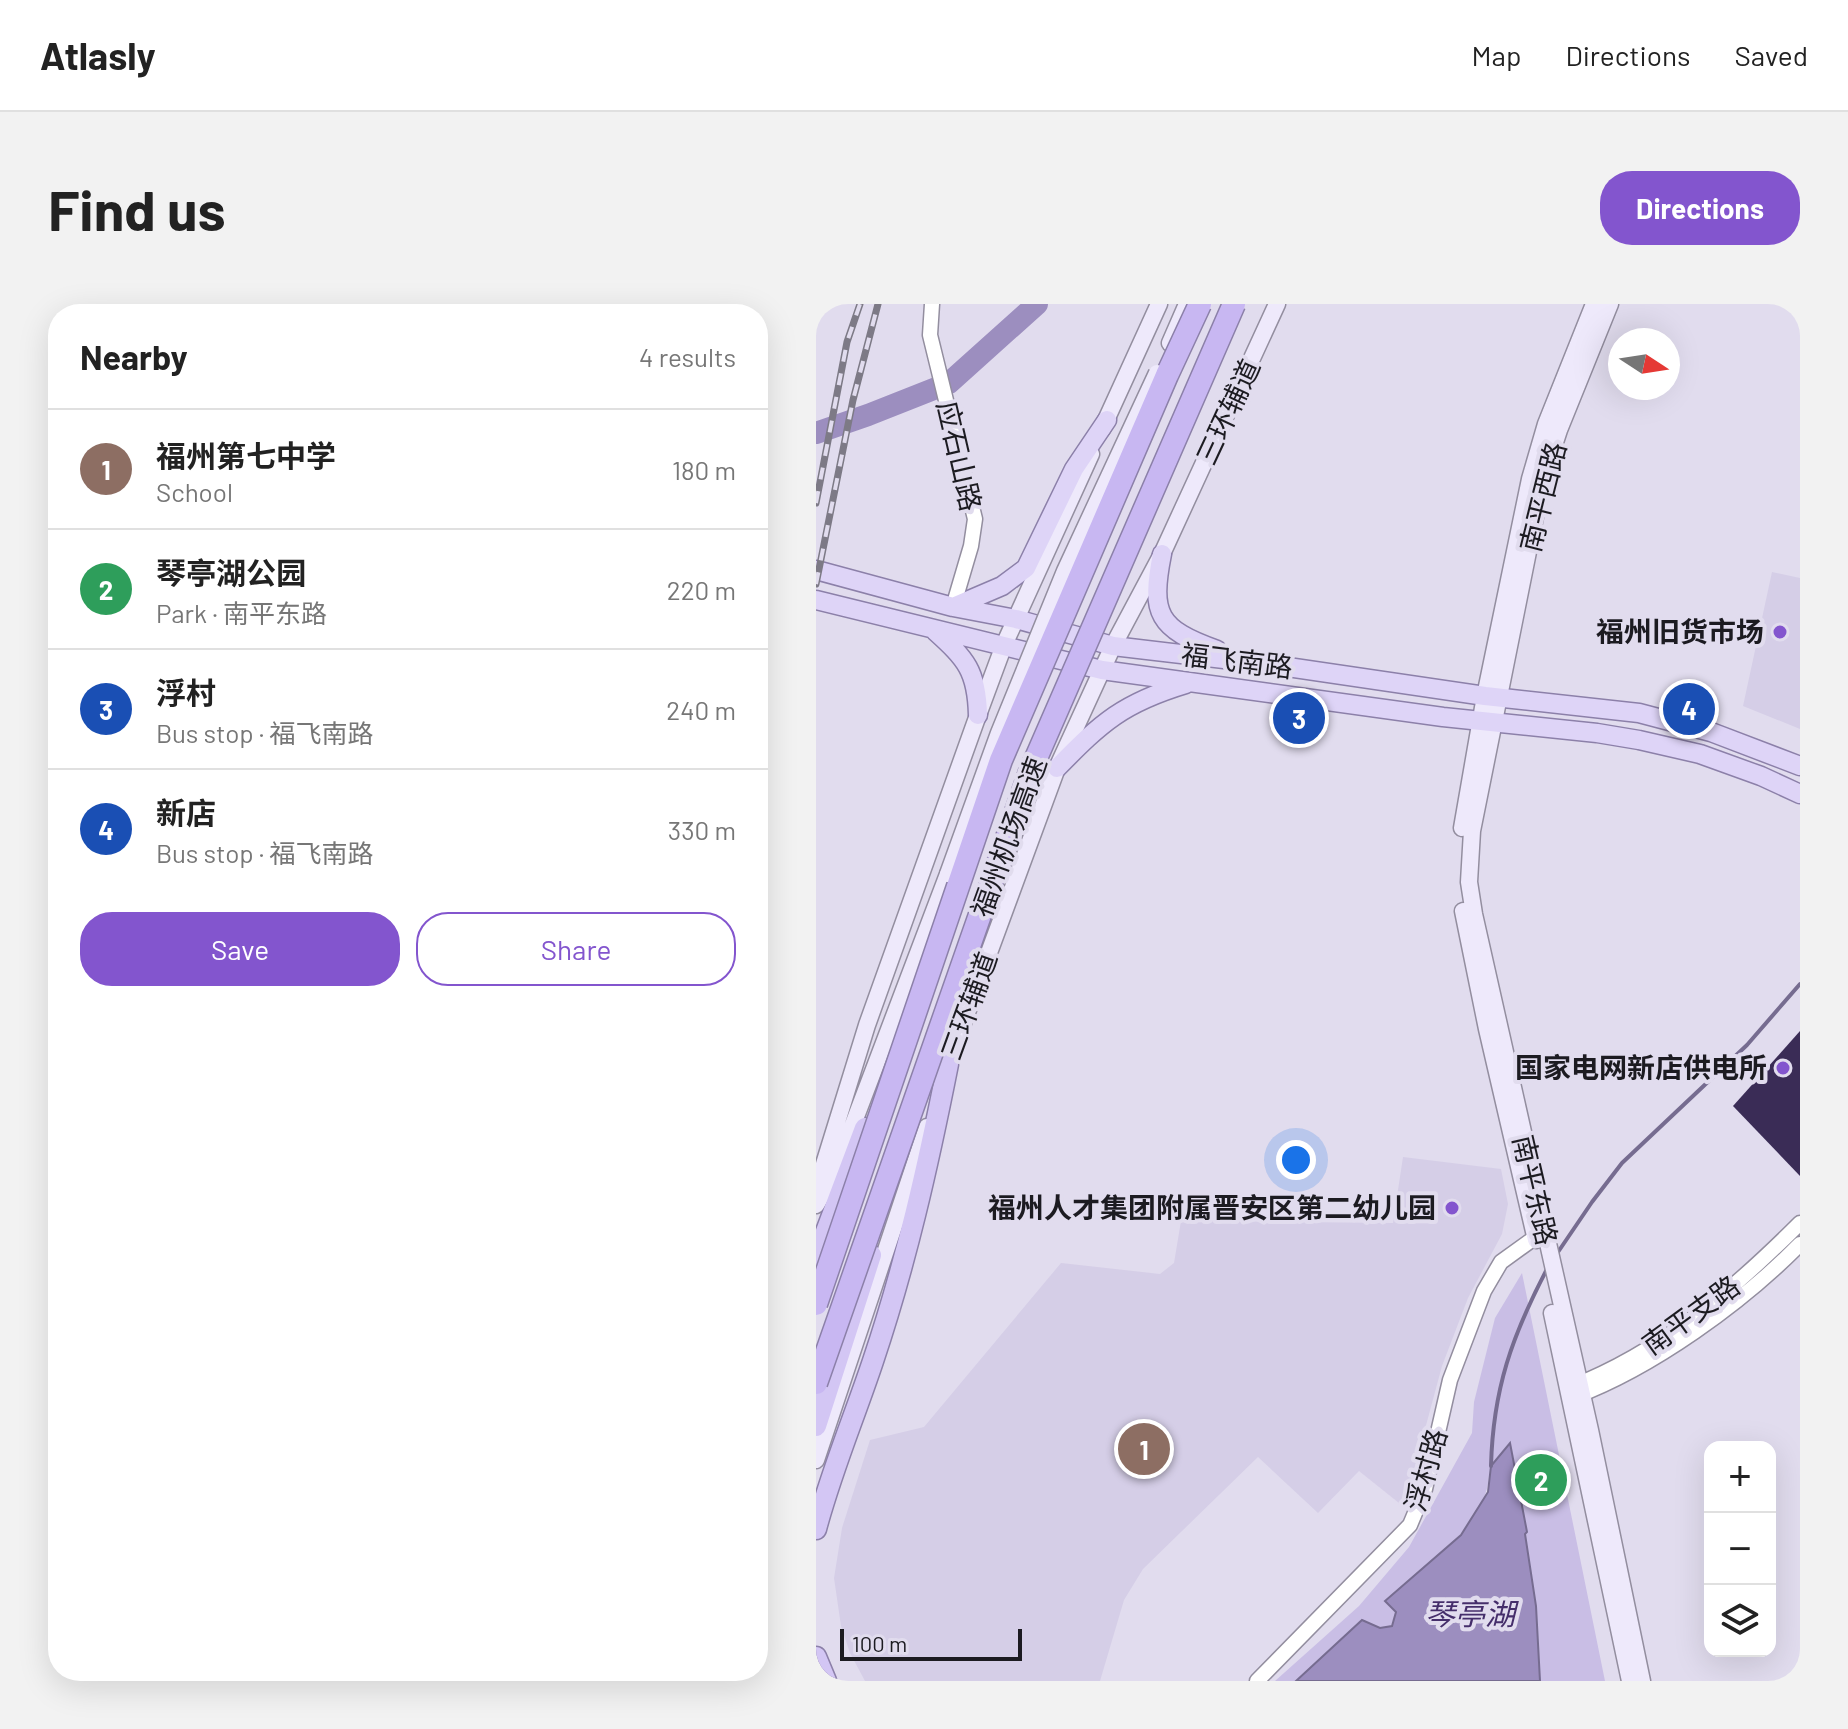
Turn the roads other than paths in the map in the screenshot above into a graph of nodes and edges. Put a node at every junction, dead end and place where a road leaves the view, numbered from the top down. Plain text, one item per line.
1 (932, 304) edge
2 (1159, 304) edge
3 (1187, 304) edge
4 (1200, 304) edge
5 (1234, 304) edge
6 (1277, 304) edge
7 (1594, 304) edge
8 (1610, 304) edge
9 (1107, 420) junction
10 (1162, 554) junction
11 (816, 570) edge
12 (816, 600) edge
13 (953, 607) junction
14 (1016, 619) junction
15 (933, 629) junction
16 (1004, 645) junction
17 (1113, 646) junction
18 (1274, 665) junction
19 (1102, 670) junction
20 (1192, 682) junction
21 (1492, 696) junction
22 (978, 715) junction
23 (1488, 722) junction
24 (1800, 766) edge
25 (1057, 768) junction
26 (1800, 794) edge
27 (945, 918) junction
28 (948, 1064) junction
29 (913, 1105) junction
30 (816, 1190) edge
31 (816, 1205) edge
32 (1800, 1223) edge
33 (1541, 1240) junction
34 (1800, 1244) edge
35 (816, 1258) edge
36 (816, 1304) edge
37 (816, 1383) edge
38 (1575, 1391) junction
39 (816, 1426) edge
40 (816, 1460) edge
41 (816, 1529) edge
42 (816, 1657) edge
43 (826, 1681) edge
44 (1257, 1681) edge
45 (1630, 1681) edge
46 (1642, 1681) edge

1 - 13 street, 应石山路
2 - 9 main road
3 - 31 main road, bridge
4 - 27 highway, 福州机场高速, bridge
5 - 29 highway, 福州机场高速, bridge
6 - 10 main road, 三环辅道
7 - 21 main road, 南平西路
8 - 21 main road, 南平西路
9 - 13 main road
9 - 14 main road
10 - 17 main road, 三环辅道
10 - 18 main road
11 - 13 main road, 福飞南路
12 - 15 main road, 福飞南路
13 - 14 main road, 福飞南路
14 - 16 main road
14 - 17 main road, 福飞南路
15 - 16 main road, 福飞南路
15 - 22 main road
16 - 19 main road, 福飞南路
16 - 22 main road
17 - 18 main road, 福飞南路
17 - 19 main road, 三环辅道
18 - 21 main road, 福飞南路
19 - 20 main road, 福飞南路
19 - 25 main road, 三环辅道
20 - 23 main road, 福飞南路
20 - 25 main road
21 - 23 main road, 南平东路
21 - 24 main road, 福飞南路
22 - 30 main road
23 - 26 main road, 福飞南路
23 - 33 main road, 南平东路
25 - 28 main road, 三环辅道
27 - 35 highway, bridge
27 - 36 highway, 福州机场高速, bridge
28 - 40 main road, 三环辅道
28 - 41 highway
29 - 37 highway, 福州机场高速, bridge
29 - 39 highway, bridge
32 - 38 street, 南平支路
33 - 38 main road, 南平东路
33 - 44 street, 浮村路
34 - 38 street, 南平支路
38 - 45 main road, 南平东路
38 - 46 main road, 南平东路
42 - 43 highway

